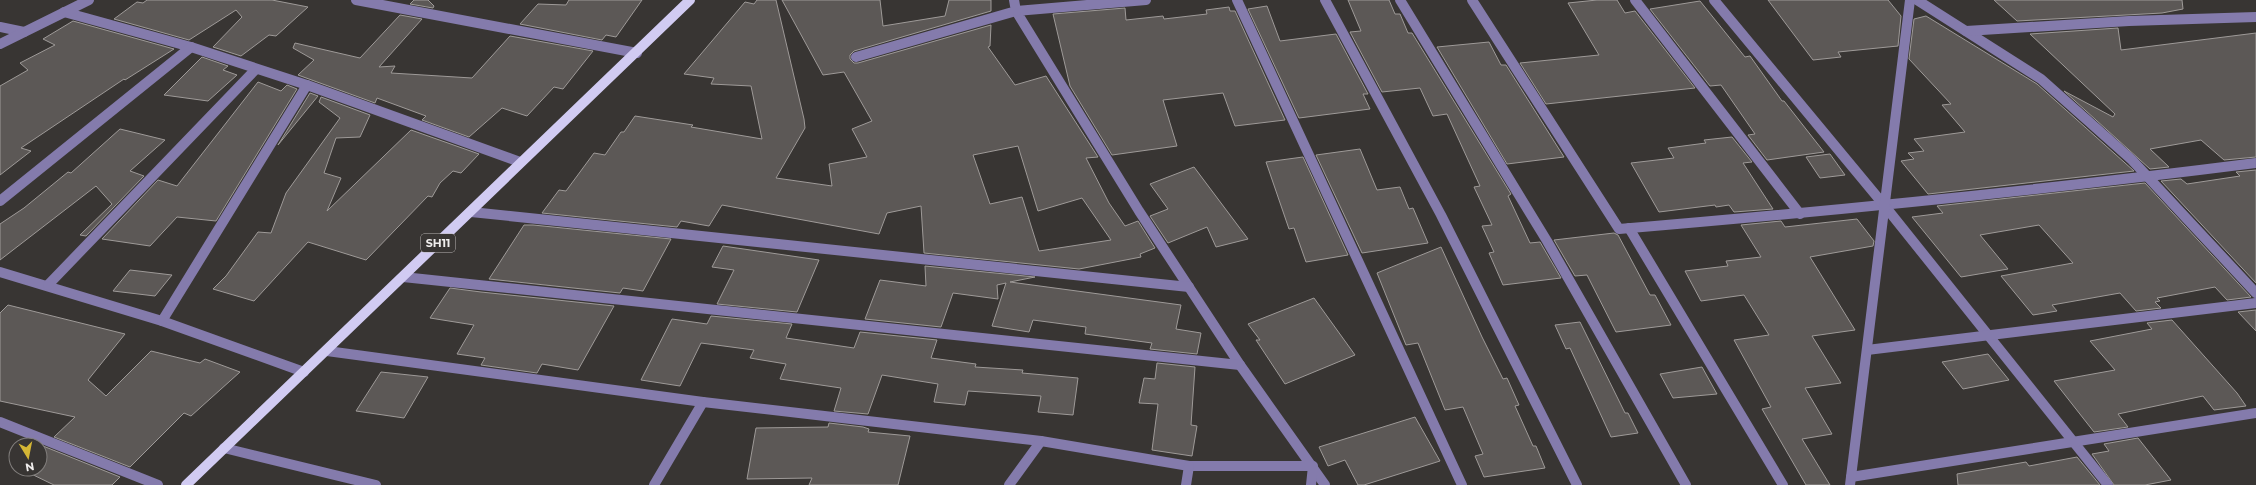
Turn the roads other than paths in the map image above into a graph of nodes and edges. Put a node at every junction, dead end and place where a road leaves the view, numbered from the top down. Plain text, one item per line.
1 (90, 0) edge
2 (356, 0) edge
3 (690, 0) edge
4 (1014, 0) edge
5 (1146, 0) edge
6 (1237, 0) edge
7 (1325, 0) edge
8 (1400, 0) edge
9 (1472, 0) edge
10 (1635, 0) edge
11 (1714, 0) edge
12 (1910, 0) edge
13 (1917, 0) edge
14 (1016, 11) junction
15 (64, 12) junction
16 (2256, 17) edge
17 (0, 27) edge
18 (1966, 31) junction
19 (24, 32) junction
20 (0, 44) edge
21 (191, 47) junction
22 (637, 53) junction
23 (856, 57) dead end
24 (256, 69) junction
25 (307, 85) junction
26 (520, 162) junction
27 (2256, 163) edge
28 (2148, 177) junction
29 (0, 200) edge
30 (1884, 205) junction
31 (471, 212) junction
32 (1800, 214) junction
33 (1629, 228) junction
34 (0, 272) edge
35 (403, 277) junction
36 (48, 286) junction
37 (1189, 287) junction
38 (2256, 293) edge
39 (2256, 303) edge
40 (162, 320) junction
41 (1990, 336) junction
42 (1867, 350) junction
43 (327, 351) junction
44 (1240, 365) junction
45 (304, 372) junction
46 (703, 402) junction
47 (2256, 413) edge
48 (0, 422) edge
49 (1041, 441) junction
50 (2074, 442) junction
51 (224, 448) junction
52 (1189, 466) junction
53 (1313, 466) junction
54 (1851, 481) edge
55 (158, 485) edge
56 (186, 485) edge
57 (376, 485) edge
58 (654, 485) edge
59 (1009, 485) edge
60 (1186, 485) edge
61 (1311, 485) edge
62 (1325, 485) edge
63 (1462, 485) edge
64 (1577, 485) edge
65 (1686, 485) edge
66 (1783, 485) edge
67 (2108, 485) edge

1 - 15 street
2 - 22 street
3 - 22 main road, SH11
4 - 14 street
5 - 14 street
6 - 63 street
7 - 64 street
8 - 65 street
9 - 33 street
10 - 32 street
11 - 30 street
12 - 30 street
13 - 18 street
14 - 23 street
14 - 37 street
15 - 19 street
15 - 21 street
16 - 18 street
17 - 19 street
18 - 28 street
19 - 20 street
21 - 24 street
21 - 29 street
22 - 26 main road, SH11
24 - 25 street
24 - 36 street
25 - 26 street
25 - 40 street
26 - 31 main road, SH11
27 - 28 street
28 - 30 street
28 - 38 street
30 - 32 street
30 - 41 street
30 - 42 street
31 - 35 main road, SH11
31 - 37 street
32 - 33 street
33 - 66 street
34 - 36 street
35 - 43 main road, SH11
35 - 44 street
36 - 40 street
37 - 44 street
39 - 41 street
40 - 45 street
41 - 42 street
41 - 50 street
42 - 54 street
43 - 45 main road, SH11
43 - 46 street
44 - 53 street
45 - 51 main road, SH11
46 - 49 street
46 - 58 street
47 - 50 street
48 - 55 street
49 - 52 street
49 - 59 street
50 - 54 street
50 - 67 street
51 - 56 main road, SH11
51 - 57 street
52 - 53 street
52 - 60 street
53 - 61 street
53 - 62 street

